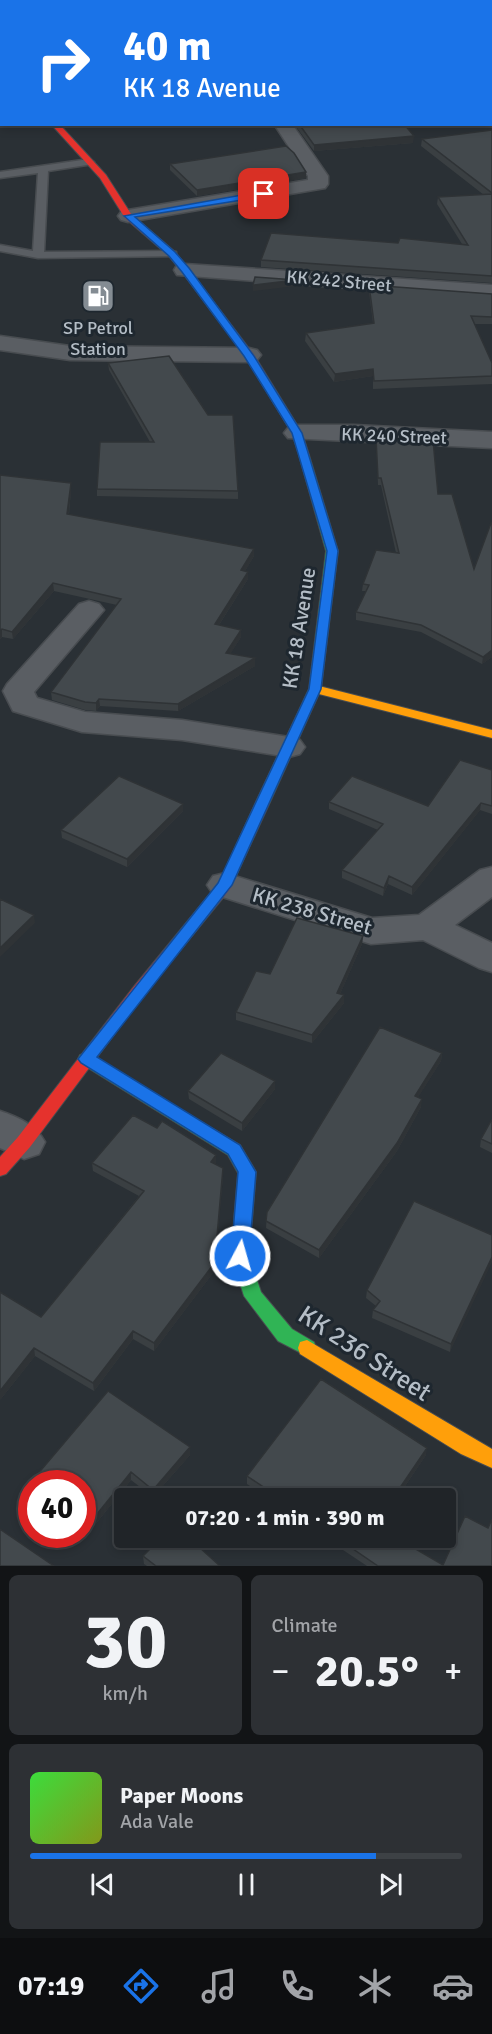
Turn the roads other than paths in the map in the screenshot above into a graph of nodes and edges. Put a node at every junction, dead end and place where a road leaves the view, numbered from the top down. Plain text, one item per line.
1 (56, 126) edge
2 (284, 126) edge
3 (89, 162) junction
4 (43, 168) junction
5 (0, 175) edge
6 (128, 216) junction
7 (0, 248) edge
8 (38, 255) junction
9 (179, 262) junction
10 (492, 292) edge
11 (0, 343) edge
12 (249, 356) junction
13 (297, 433) junction
14 (492, 440) edge
15 (89, 610) dead end
16 (315, 689) junction
17 (492, 734) edge
18 (289, 747) junction
19 (492, 879) edge
20 (225, 885) junction
21 (428, 927) junction
22 (492, 959) edge
23 (86, 1059) junction
24 (8, 1146) edge
25 (492, 1460) edge

1 - 3 main road, KK 18 Avenue
2 - 6 street
3 - 4 lane
3 - 6 main road, KK 18 Avenue
4 - 5 lane
4 - 8 lane
6 - 9 main road, KK 18 Avenue
7 - 8 lane
8 - 9 lane
9 - 10 street, KK 242 Street
9 - 12 main road, KK 18 Avenue
11 - 12 street
12 - 13 main road, KK 18 Avenue
13 - 14 street, KK 240 Street
13 - 16 main road, KK 18 Avenue
15 - 18 street
16 - 17 main road
16 - 18 main road, KK 18 Avenue
18 - 20 main road, KK 18 Avenue
19 - 21 street
20 - 21 street, KK 238 Street
20 - 23 main road, KK 18 Avenue
21 - 22 street
23 - 24 main road, KK 18 Avenue
23 - 25 main road, KK 236 Street

